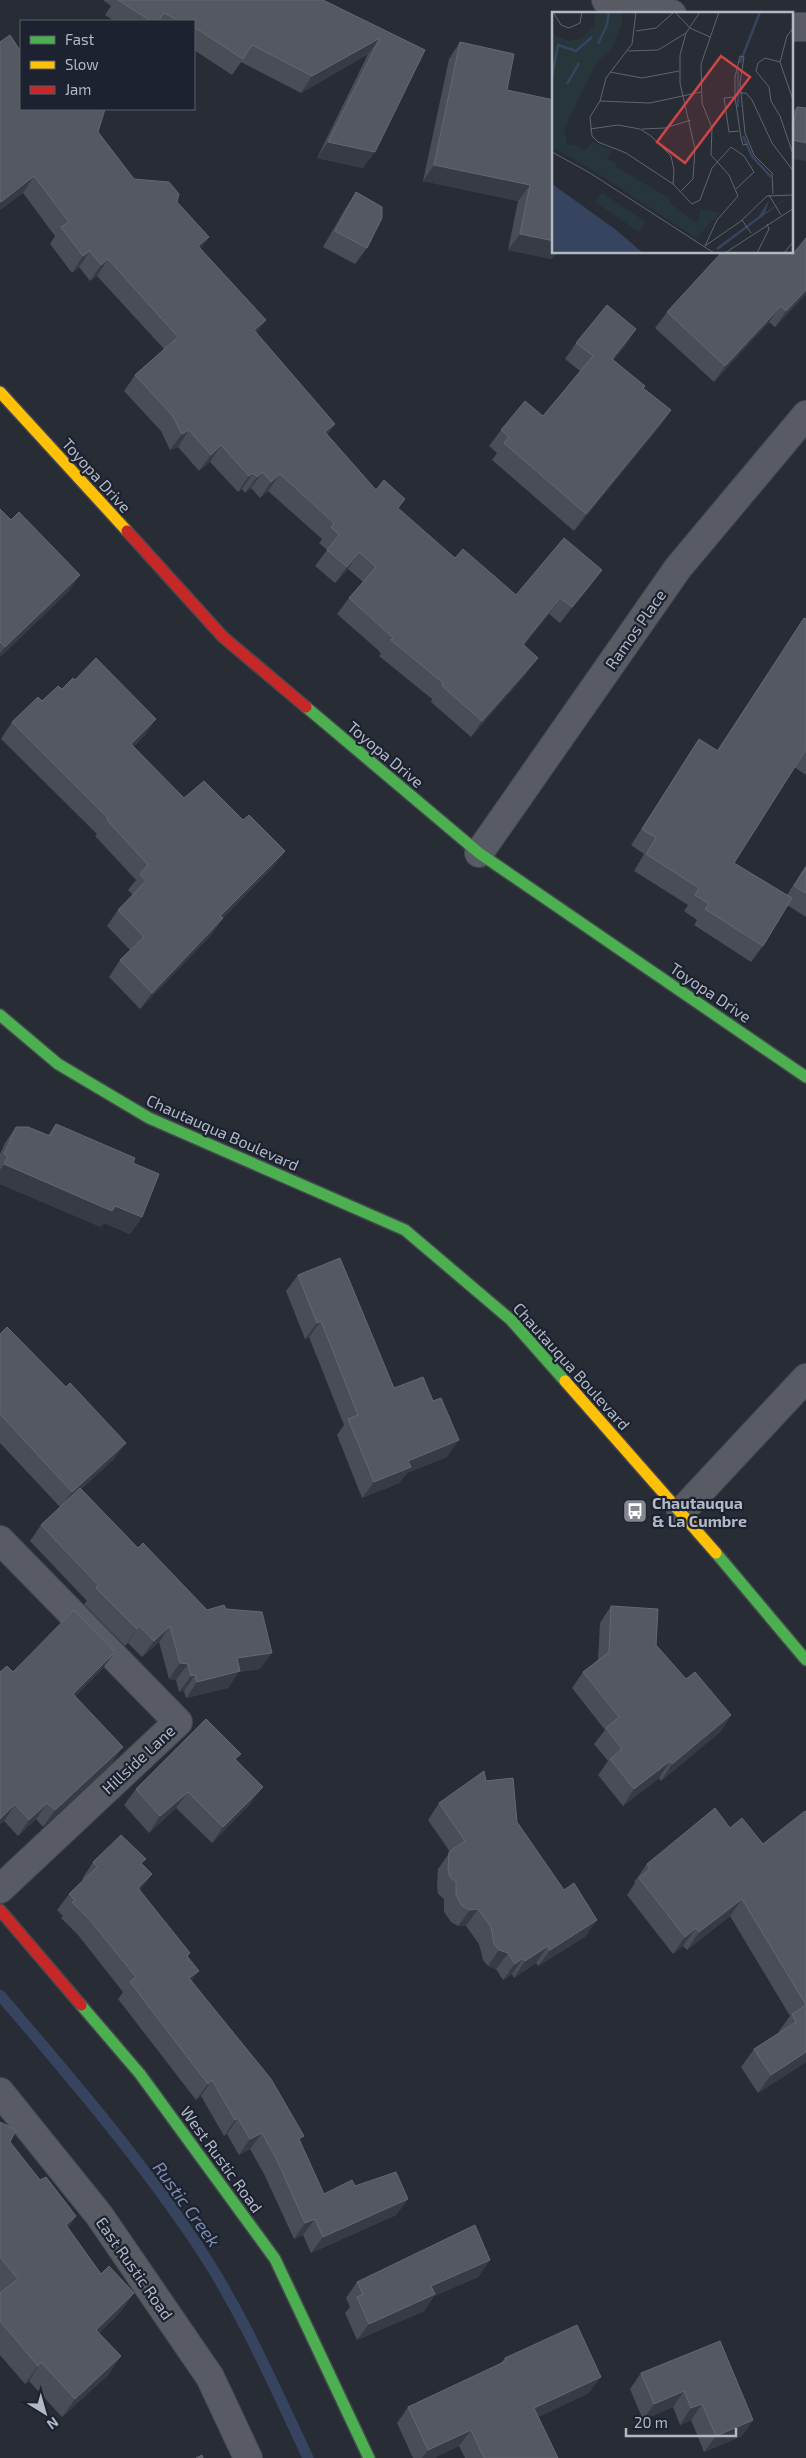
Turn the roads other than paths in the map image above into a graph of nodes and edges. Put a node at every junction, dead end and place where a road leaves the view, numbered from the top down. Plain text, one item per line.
1 (606, 0) edge
2 (663, 12) edge
3 (0, 392) edge
4 (806, 415) edge
5 (479, 853) junction
6 (0, 1014) edge
7 (806, 1077) edge
8 (806, 1378) edge
9 (681, 1512) junction
10 (0, 1540) edge
11 (806, 1660) edge
12 (0, 1888) edge
13 (0, 1910) edge
14 (0, 2092) edge
15 (248, 2458) edge
16 (368, 2458) edge

1 - 2 street
3 - 5 street, Toyopa Drive
4 - 5 street, Ramos Place
5 - 7 street, Toyopa Drive
6 - 9 street, Chautauqua Boulevard
8 - 9 street
9 - 11 street, Chautauqua Boulevard
10 - 12 street, Hillside Lane
13 - 16 street, West Rustic Road
14 - 15 street, East Rustic Road

